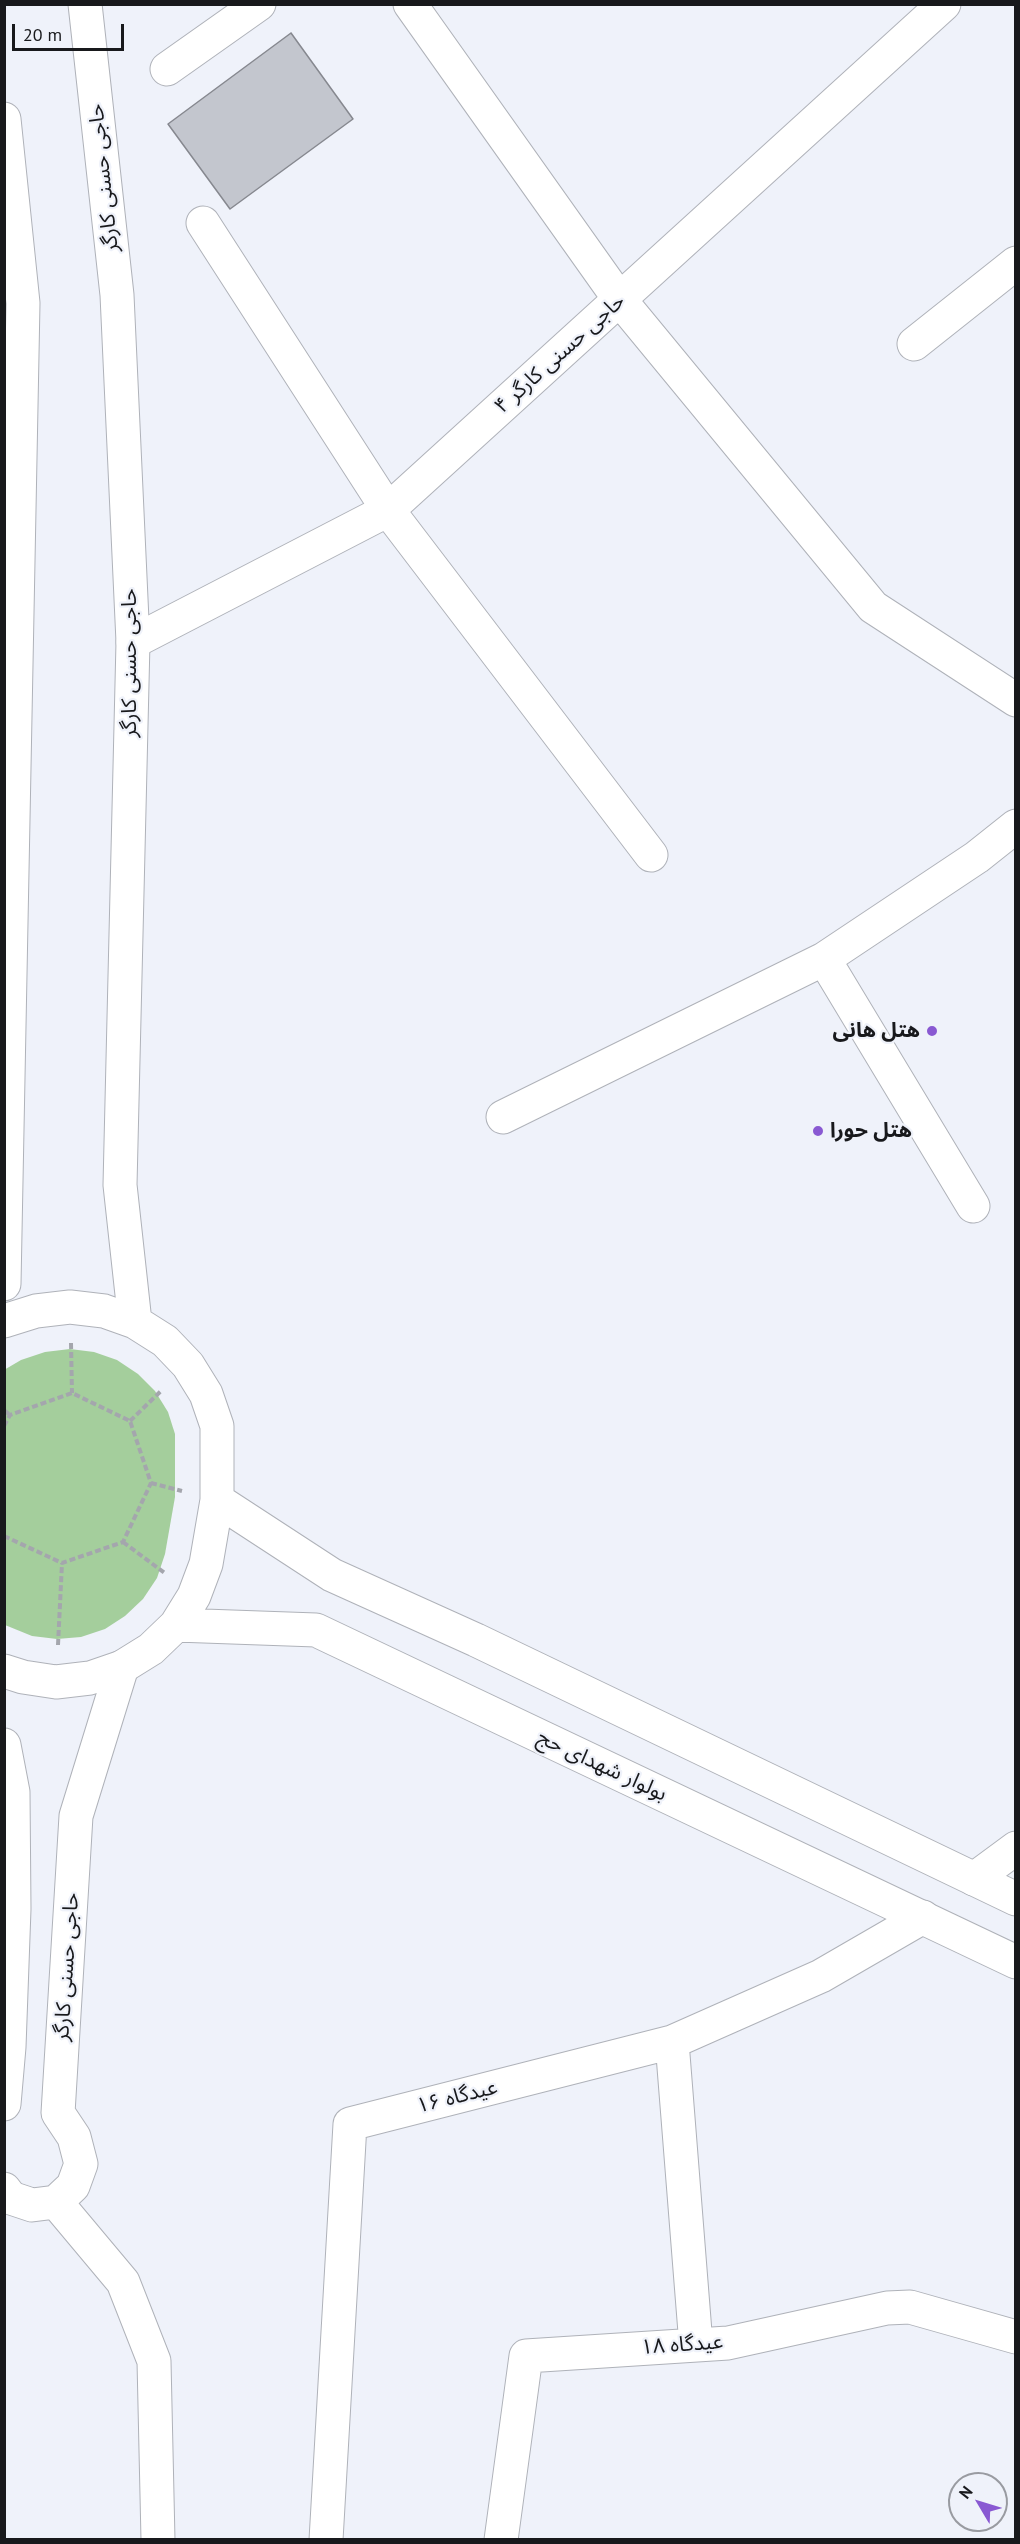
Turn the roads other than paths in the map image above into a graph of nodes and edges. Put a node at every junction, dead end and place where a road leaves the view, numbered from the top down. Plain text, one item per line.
1 (85, 4) edge
2 (259, 4) edge
3 (410, 4) edge
4 (944, 4) edge
5 (167, 69) dead end
6 (4, 119) edge
7 (204, 223) dead end
8 (1016, 263) edge
9 (620, 300) junction
10 (14, 309) edge
11 (914, 344) dead end
12 (388, 510) junction
13 (133, 642) junction
14 (1016, 700) edge
15 (1016, 826) edge
16 (651, 855) dead end
17 (824, 958) junction
18 (503, 1117) dead end
19 (973, 1206) dead end
20 (4, 1284) edge
21 (4, 1321) edge
22 (135, 1323) junction
23 (217, 1500) junction
24 (176, 1624) junction
25 (122, 1667) junction
26 (4, 1671) edge
27 (4, 1745) edge
28 (1016, 1848) edge
29 (974, 1879) junction
30 (1016, 1899) edge
31 (9, 1910) edge
32 (923, 1917) junction
33 (1016, 1962) edge
34 (672, 2042) junction
35 (4, 2104) edge
36 (4, 2189) edge
37 (56, 2202) junction
38 (1016, 2337) edge
39 (696, 2345) junction
40 (158, 2540) edge
41 (326, 2540) edge
42 (501, 2540) edge

1 - 13 street, حاجی حسنی کارگر
2 - 5 street
3 - 9 street
4 - 9 street, حاجی حسنی کارگر ۴
6 - 10 street
7 - 12 street
8 - 11 street
9 - 12 street, حاجی حسنی کارگر ۴
9 - 14 street
10 - 20 street
12 - 13 street, حاجی حسنی کارگر ۴
12 - 16 street
13 - 22 street, حاجی حسنی کارگر
15 - 17 street
17 - 18 street
17 - 19 street
21 - 22 street
22 - 23 street
23 - 24 street
23 - 29 street
24 - 25 street
24 - 32 street, بولوار شهدای حج
25 - 26 street
25 - 37 street, حاجی حسنی کارگر
27 - 31 street
28 - 29 street
29 - 30 street
31 - 35 street
32 - 33 street, بولوار شهدای حج
32 - 34 street, عیدگاه ۱۶
34 - 39 street
34 - 41 street, عیدگاه ۱۶
36 - 37 street
37 - 40 street
38 - 39 street, عیدگاه ۱۸
39 - 42 street, عیدگاه ۱۸

